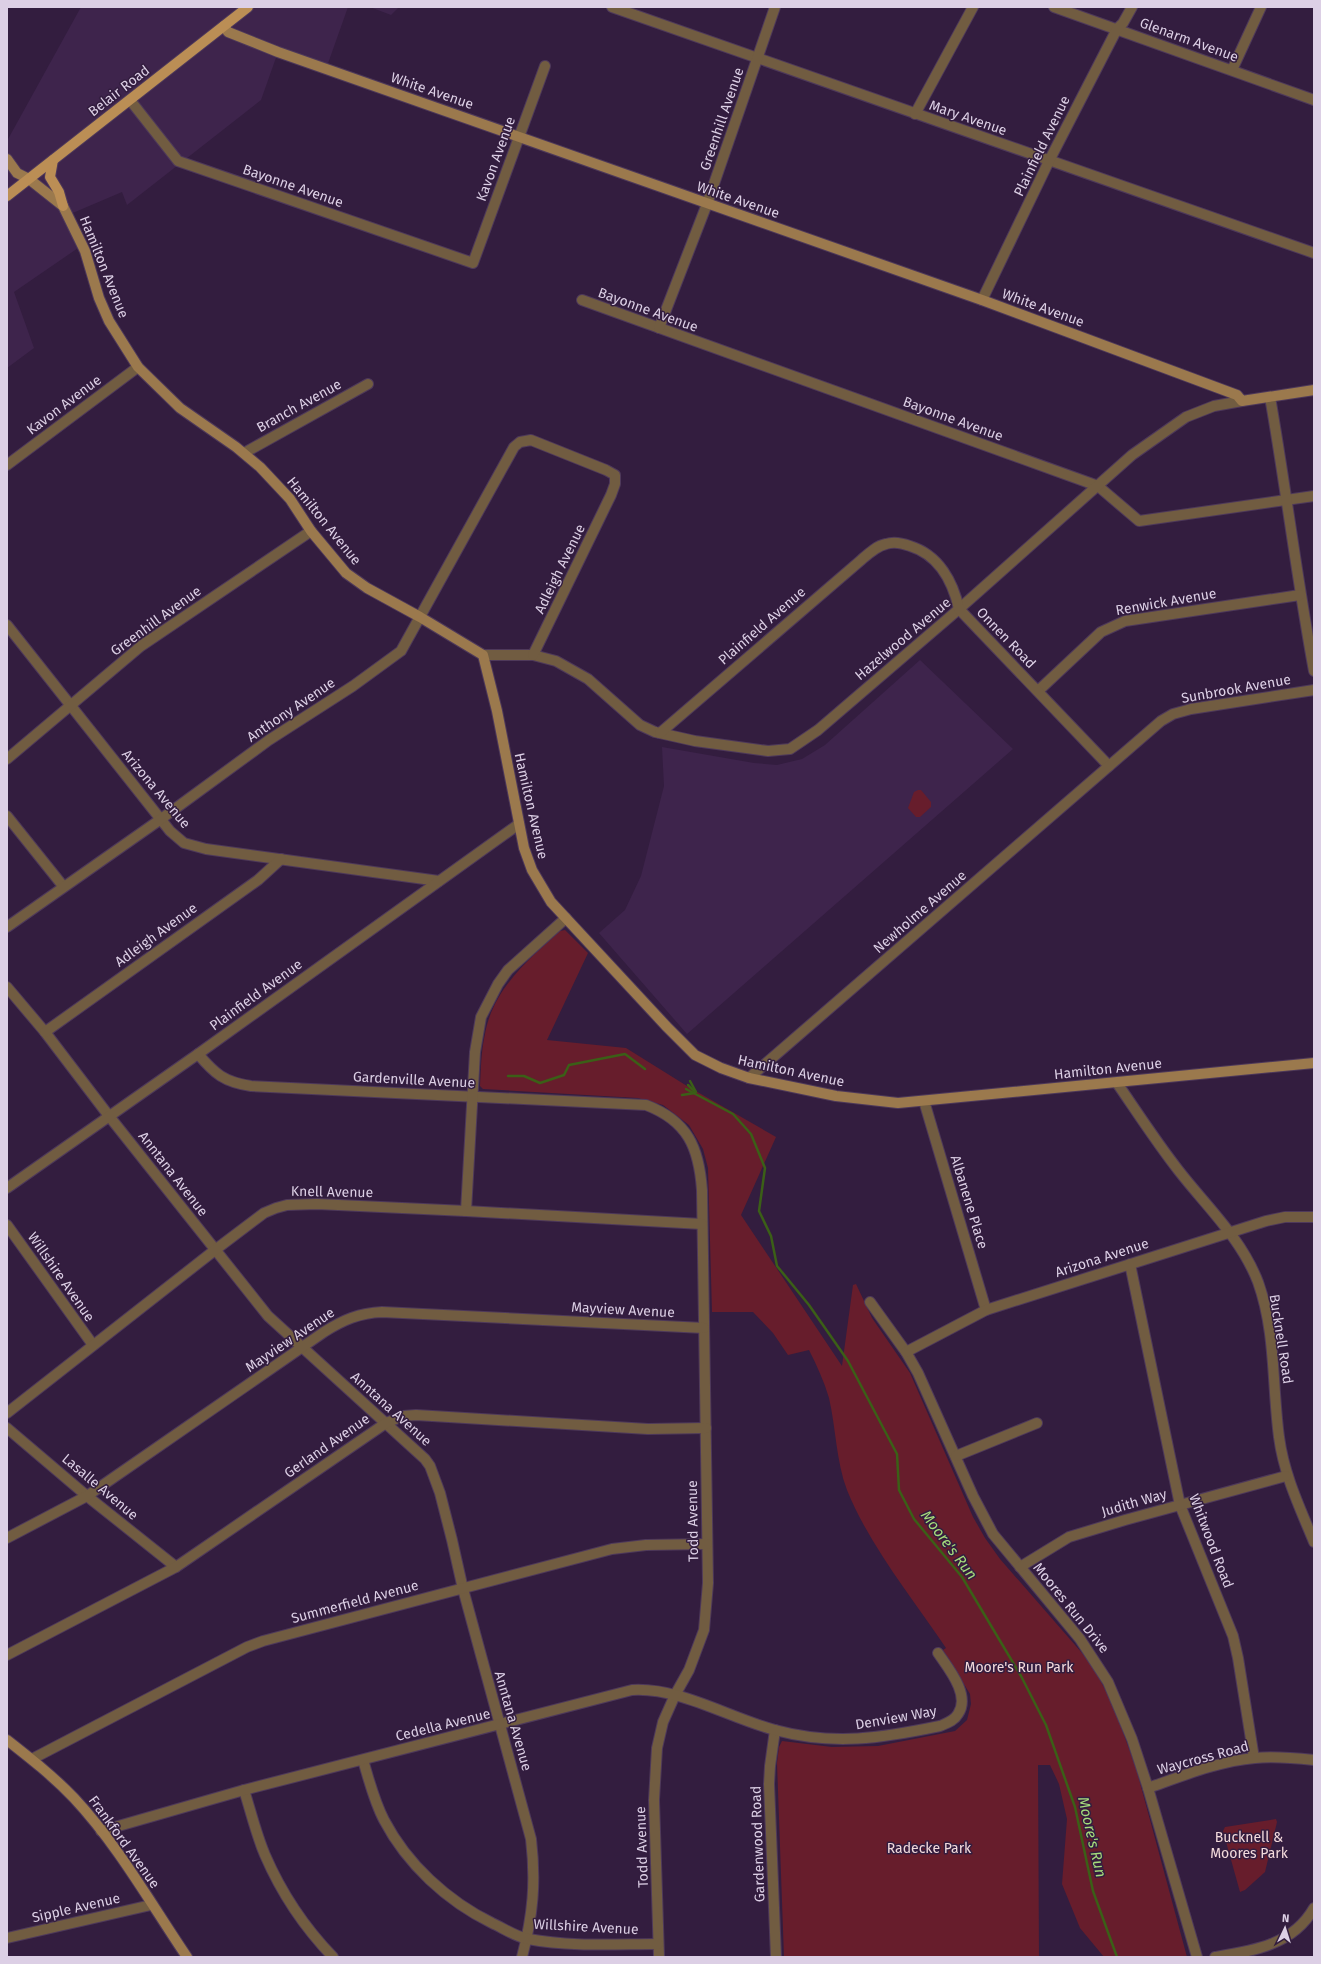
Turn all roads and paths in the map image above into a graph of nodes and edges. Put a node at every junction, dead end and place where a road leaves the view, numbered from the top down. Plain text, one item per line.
1 (248, 7) edge
2 (612, 7) edge
3 (776, 7) edge
4 (973, 7) edge
5 (1054, 7) edge
6 (1132, 7) edge
7 (1261, 7) edge
8 (224, 26) junction
9 (1117, 29) junction
10 (758, 57) junction
11 (545, 66) dead end
12 (1232, 70) junction
13 (130, 100) junction
14 (1314, 100) edge
15 (915, 114) junction
16 (519, 136) junction
17 (7, 159) edge
18 (53, 160) junction
19 (1049, 161) junction
20 (28, 179) junction
21 (7, 196) edge
22 (708, 204) junction
23 (63, 206) junction
24 (1314, 253) edge
25 (473, 263) joint
26 (582, 300) dead end
27 (982, 300) junction
28 (659, 328) junction
29 (138, 367) junction
30 (368, 384) dead end
31 (1314, 390) edge
32 (1270, 397) junction
33 (1242, 401) junction
34 (514, 447) joint
35 (244, 453) junction
36 (7, 465) edge
37 (1098, 486) junction
38 (1314, 496) edge
39 (1287, 500) junction
40 (311, 531) junction
41 (884, 544) joint
42 (1300, 595) junction
43 (959, 609) junction
44 (420, 617) junction
45 (7, 625) edge
46 (483, 655) junction
47 (533, 655) junction
48 (1314, 671) edge
49 (1314, 690) edge
50 (1038, 691) junction
51 (69, 705) junction
52 (660, 733) junction
53 (7, 759) edge
54 (1108, 766) junction
55 (7, 816) edge
56 (160, 819) junction
57 (519, 824) junction
58 (281, 859) junction
59 (439, 881) junction
60 (63, 886) junction
61 (566, 918) junction
62 (7, 927) edge
63 (7, 987) edge
64 (45, 1032) junction
65 (198, 1054) junction
66 (1314, 1063) edge
67 (749, 1078) junction
68 (1117, 1082) junction
69 (473, 1096) junction
70 (924, 1101) junction
71 (640, 1105) joint
72 (109, 1116) junction
73 (7, 1188) edge
74 (466, 1210) junction
75 (1314, 1216) edge
76 (702, 1224) junction
77 (7, 1225) edge
78 (1231, 1232) junction
79 (215, 1250) junction
80 (1130, 1264) junction
81 (870, 1302) dead end
82 (986, 1310) junction
83 (704, 1328) junction
84 (93, 1345) junction
85 (302, 1348) junction
86 (906, 1352) junction
87 (7, 1413) edge
88 (386, 1423) junction
89 (1037, 1423) dead end
90 (7, 1428) edge
91 (706, 1428) junction
92 (956, 1456) junction
93 (1286, 1476) junction
94 (87, 1496) junction
95 (1180, 1505) junction
96 (7, 1538) edge
97 (1314, 1542) edge
98 (707, 1544) junction
99 (176, 1567) junction
100 (1020, 1567) junction
101 (463, 1589) junction
102 (938, 1653) dead end
103 (7, 1655) edge
104 (675, 1695) junction
105 (499, 1725) junction
106 (775, 1730) junction
107 (7, 1740) edge
108 (839, 1740) joint
109 (1254, 1758) junction
110 (32, 1759) junction
111 (363, 1760) junction
112 (1314, 1760) edge
113 (1148, 1788) junction
114 (244, 1790) junction
115 (101, 1831) junction
116 (151, 1905) junction
117 (1314, 1908) edge
118 (7, 1938) edge
119 (526, 1939) junction
120 (658, 1944) junction
121 (187, 1957) edge
122 (333, 1957) edge
123 (522, 1957) edge
124 (659, 1957) edge
125 (776, 1957) edge
126 (1196, 1957) edge
127 (1215, 1957) edge

1 - 8 main road, Belair Road
2 - 10 street, Mary Avenue
3 - 10 street, Greenhill Avenue
4 - 15 street
5 - 9 street, Glenarm Avenue
6 - 9 street, Plainfield Avenue
7 - 12 street
8 - 13 main road, Belair Road
8 - 16 street, White Avenue
9 - 12 street, Glenarm Avenue
9 - 19 street, Plainfield Avenue
10 - 15 street, Mary Avenue
10 - 22 street, Greenhill Avenue
11 - 16 street, Kavon Avenue
12 - 14 street, Glenarm Avenue
13 - 18 main road, Belair Road
13 - 25 street, Bayonne Avenue
15 - 19 street, Mary Avenue
16 - 22 street, White Avenue
16 - 25 street, Kavon Avenue
17 - 20 street, Hamilton Avenue
18 - 20 main road, Belair Road
18 - 23 main road
19 - 24 street, Mary Avenue
19 - 27 street, Plainfield Avenue
20 - 21 main road, Belair Road
20 - 23 street, Hamilton Avenue
22 - 27 street, White Avenue
22 - 28 street, Greenhill Avenue
23 - 29 street, Hamilton Avenue
26 - 28 street, Bayonne Avenue
27 - 33 street, White Avenue
28 - 37 street, Bayonne Avenue
29 - 35 street, Hamilton Avenue
29 - 36 street, Kavon Avenue
30 - 35 street, Branch Avenue
31 - 32 street, Hazelwood Avenue
32 - 33 street, Hazelwood Avenue
32 - 39 street
33 - 37 street, Hazelwood Avenue
34 - 44 street, Anthony Avenue
34 - 47 street, Adleigh Avenue
35 - 40 street, Hamilton Avenue
37 - 39 street, Bayonne Avenue
37 - 43 street, Hazelwood Avenue
38 - 39 street, Bayonne Avenue
39 - 42 street
40 - 44 street, Hamilton Avenue
40 - 51 street, Greenhill Avenue
41 - 43 street, Onnen Road
41 - 52 street, Plainfield Avenue
42 - 48 street
42 - 50 street, Renwick Avenue
43 - 50 street, Onnen Road
43 - 52 street, Hazelwood Avenue
44 - 46 street, Hamilton Avenue
44 - 56 street, Anthony Avenue
45 - 51 street, Arizona Avenue
46 - 47 street, Hazelwood Avenue
46 - 57 street, Hamilton Avenue
47 - 52 street, Hazelwood Avenue
49 - 54 street, Sunbrook Avenue
50 - 54 street, Onnen Road
51 - 53 street, Greenhill Avenue
51 - 56 street, Arizona Avenue
54 - 67 street, Newholme Avenue
55 - 60 street
56 - 58 street, Arizona Avenue
56 - 60 street, Anthony Avenue
57 - 59 street, Plainfield Avenue
57 - 61 street, Hamilton Avenue
58 - 59 street, Arizona Avenue
58 - 64 street, Adleigh Avenue
59 - 65 street, Plainfield Avenue
60 - 62 street, Anthony Avenue
61 - 67 street, Hamilton Avenue
61 - 69 street
63 - 64 street, Anntana Avenue
64 - 72 street, Anntana Avenue
65 - 69 street, Gardenville Avenue
65 - 72 street, Plainfield Avenue
66 - 68 street, Hamilton Avenue
67 - 70 street, Hamilton Avenue
68 - 70 street, Hamilton Avenue
68 - 78 street, Bucknell Road
69 - 71 street, Gardenville Avenue
69 - 74 street
70 - 82 street, Albanene Place
71 - 76 street, Todd Avenue
72 - 73 street, Plainfield Avenue
72 - 79 street, Anntana Avenue
74 - 76 street, Knell Avenue
74 - 79 street, Knell Avenue
75 - 78 street, Arizona Avenue
76 - 83 street, Todd Avenue
77 - 84 street, Willshire Avenue
78 - 80 street, Arizona Avenue
78 - 93 street, Bucknell Road
79 - 84 street, Knell Avenue
79 - 85 street, Anntana Avenue
80 - 82 street, Arizona Avenue
80 - 95 street, Whitwood Road
81 - 86 street, Moores Run Drive
82 - 86 street, Arizona Avenue
83 - 85 street, Mayview Avenue
83 - 91 street, Todd Avenue
84 - 87 street, Knell Avenue
85 - 88 street, Anntana Avenue
85 - 94 street, Mayview Avenue
86 - 92 street, Moores Run Drive
88 - 91 street, Gerland Avenue
88 - 99 street, Gerland Avenue
88 - 101 street, Anntana Avenue
89 - 92 street
90 - 94 street, Lasalle Avenue
91 - 98 street, Todd Avenue
92 - 100 street, Moores Run Drive
93 - 95 street, Judith Way
93 - 97 street, Bucknell Road
94 - 96 street, Mayview Avenue
94 - 99 street, Lasalle Avenue
95 - 100 street, Judith Way
95 - 109 street, Whitwood Road
98 - 101 street, Summerfield Avenue
98 - 104 street, Todd Avenue
99 - 103 street, Gerland Avenue
100 - 113 street, Moores Run Drive
101 - 105 street, Anntana Avenue
101 - 110 street, Summerfield Avenue
102 - 108 street, Denview Way
104 - 105 street, Cedella Avenue
104 - 106 street, Cedella Avenue
104 - 120 street, Todd Avenue
105 - 111 street, Cedella Avenue
105 - 119 street, Anntana Avenue
106 - 108 street, Cedella Avenue
106 - 125 street, Gardenwood Road
107 - 110 street, Frankford Avenue
109 - 112 street, Waycross Road
109 - 113 street, Waycross Road
110 - 115 street, Frankford Avenue
111 - 114 street, Cedella Avenue
111 - 119 street, Willshire Avenue
113 - 126 street, Moores Run Drive
114 - 115 street, Cedella Avenue
114 - 122 street
115 - 116 street, Frankford Avenue
116 - 118 street, Sipple Avenue
116 - 121 street, Frankford Avenue
117 - 127 street
119 - 120 street, Willshire Avenue
119 - 123 street, Anntana Avenue
120 - 124 street, Todd Avenue

